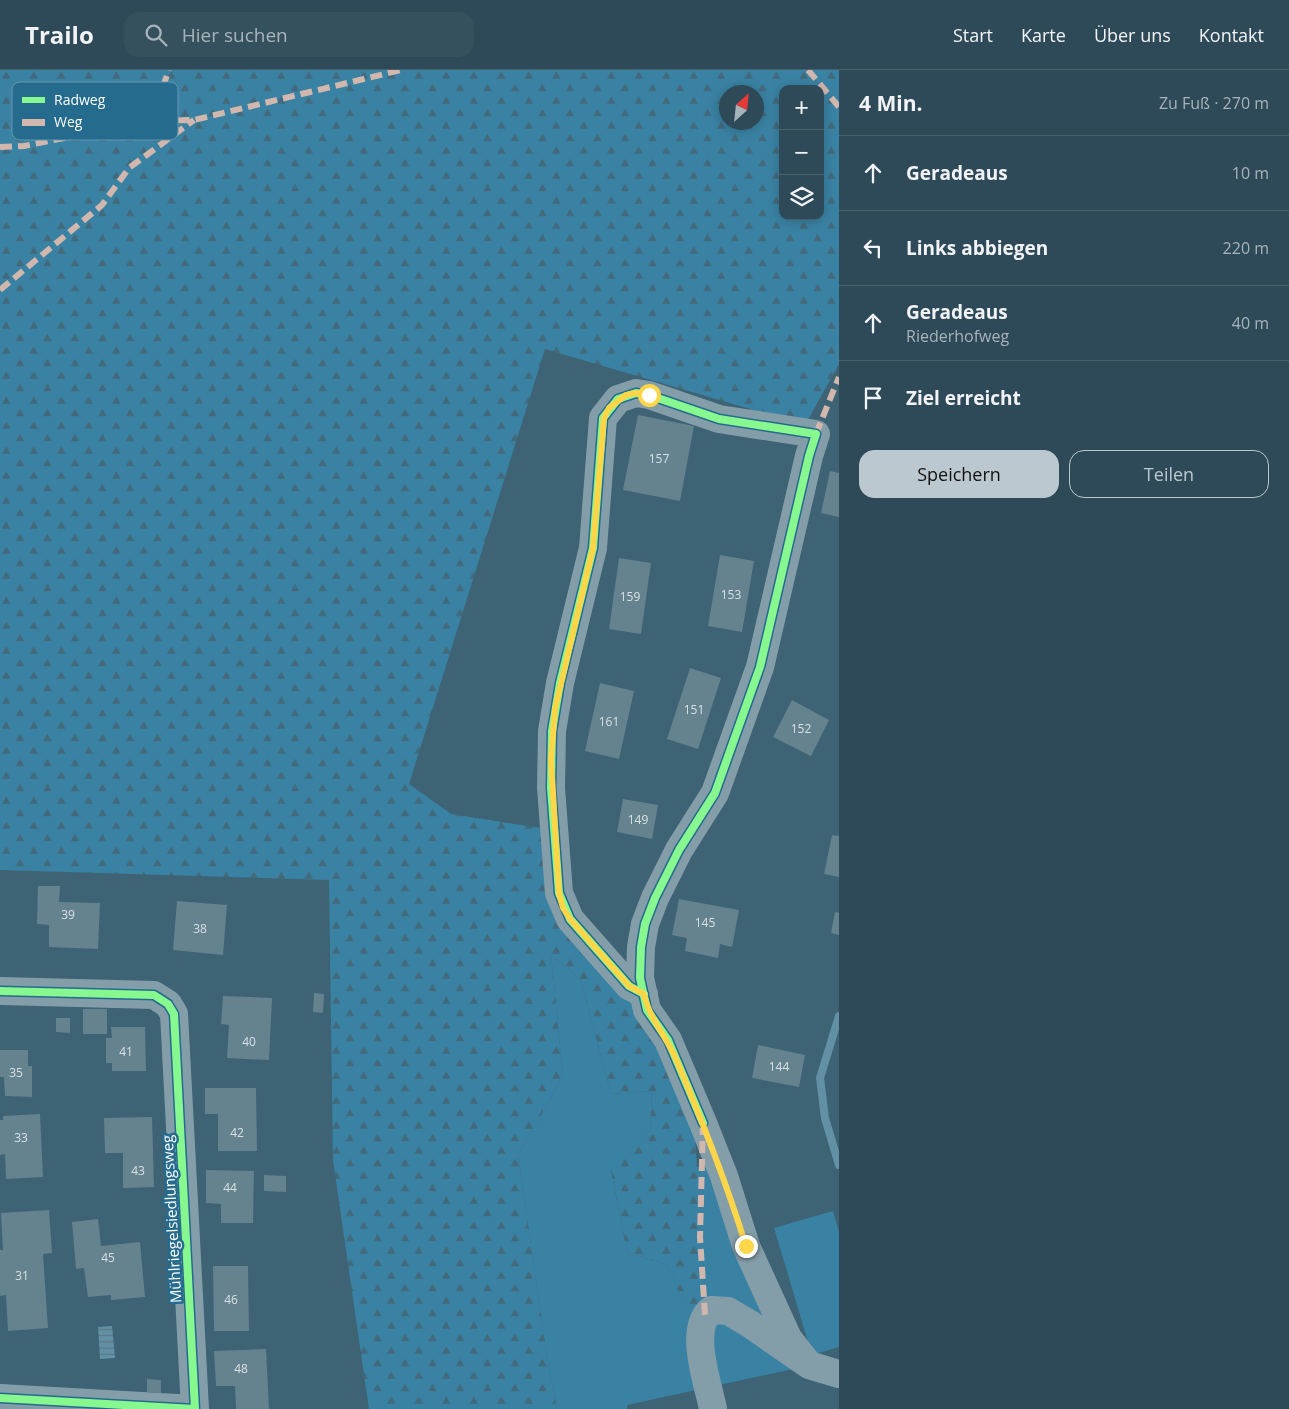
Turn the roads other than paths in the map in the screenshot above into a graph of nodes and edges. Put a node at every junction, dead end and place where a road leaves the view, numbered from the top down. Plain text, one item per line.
1 (0, 991) edge
2 (644, 994) junction
3 (809, 1366) junction
4 (839, 1374) edge
5 (0, 1398) edge
6 (713, 1409) edge

1 - 5 street, Mühlriegelsiedlungsweg
2 - 2 street
2 - 3 street
3 - 4 street
3 - 6 street

